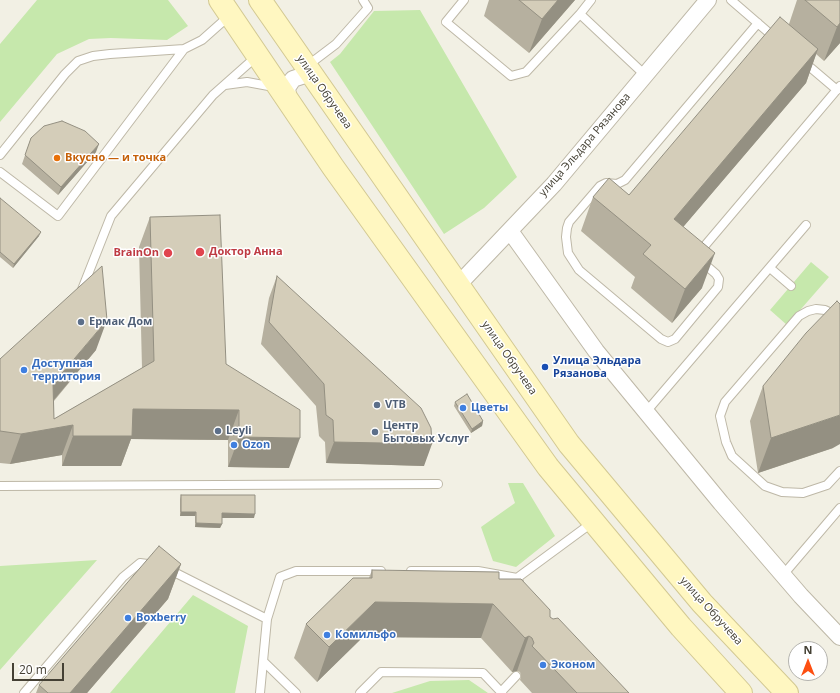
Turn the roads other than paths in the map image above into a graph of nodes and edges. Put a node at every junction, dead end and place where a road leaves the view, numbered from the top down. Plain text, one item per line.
1 (260, 0) edge
2 (363, 0) edge
3 (372, 0) edge
4 (464, 0) edge
5 (591, 0) edge
6 (708, 0) edge
7 (731, 0) edge
8 (225, 7) edge
9 (368, 8) junction
10 (580, 14) junction
11 (758, 23) junction
12 (782, 44) edge
13 (184, 49) junction
14 (795, 54) edge
15 (257, 55) junction
16 (312, 74) junction
17 (645, 75) junction
18 (224, 85) junction
19 (838, 88) edge
20 (284, 95) junction
21 (0, 155) edge
22 (0, 172) edge
23 (806, 225) dead end
24 (510, 231) junction
25 (770, 268) junction
26 (458, 286) junction
27 (790, 286) dead end
28 (74, 298) edge
29 (840, 317) edge
30 (646, 412) junction
31 (840, 470) edge
32 (438, 484) dead end
33 (0, 486) edge
34 (840, 508) edge
35 (594, 522) junction
36 (783, 575) junction
37 (517, 578) junction
38 (524, 592) edge
39 (267, 619) junction
40 (840, 637) edge
41 (264, 662) junction
42 (516, 676) dead end
43 (501, 692) edge
44 (24, 693) edge
45 (260, 693) edge
46 (296, 693) edge
47 (360, 693) edge
48 (741, 693) edge
49 (787, 693) edge

1 - 16 main road, улица Обручева
2 - 9 lane
3 - 9 lane
4 - 10 lane
5 - 10 lane
6 - 17 street, улица Эльдара Рязанова
7 - 11 lane
8 - 13 lane
8 - 15 main road
9 - 16 lane
10 - 17 lane
11 - 12 lane
11 - 19 lane
13 - 21 lane
13 - 22 lane
14 - 19 lane
15 - 18 lane
15 - 20 main road
16 - 20 street
16 - 26 main road, улица Обручева
17 - 24 street, улица Эльдара Рязанова
18 - 20 lane
18 - 28 lane
20 - 35 main road
23 - 25 lane
24 - 26 street, улица Эльдара Рязанова
24 - 30 street
25 - 27 lane
25 - 30 lane
26 - 49 main road, улица Обручева
29 - 31 lane
30 - 36 street
32 - 33 lane
34 - 36 lane
35 - 37 lane
35 - 48 main road
36 - 40 street
37 - 38 lane
37 - 39 lane
39 - 41 lane
39 - 44 lane
41 - 45 lane
41 - 46 lane
42 - 43 lane
43 - 47 lane

